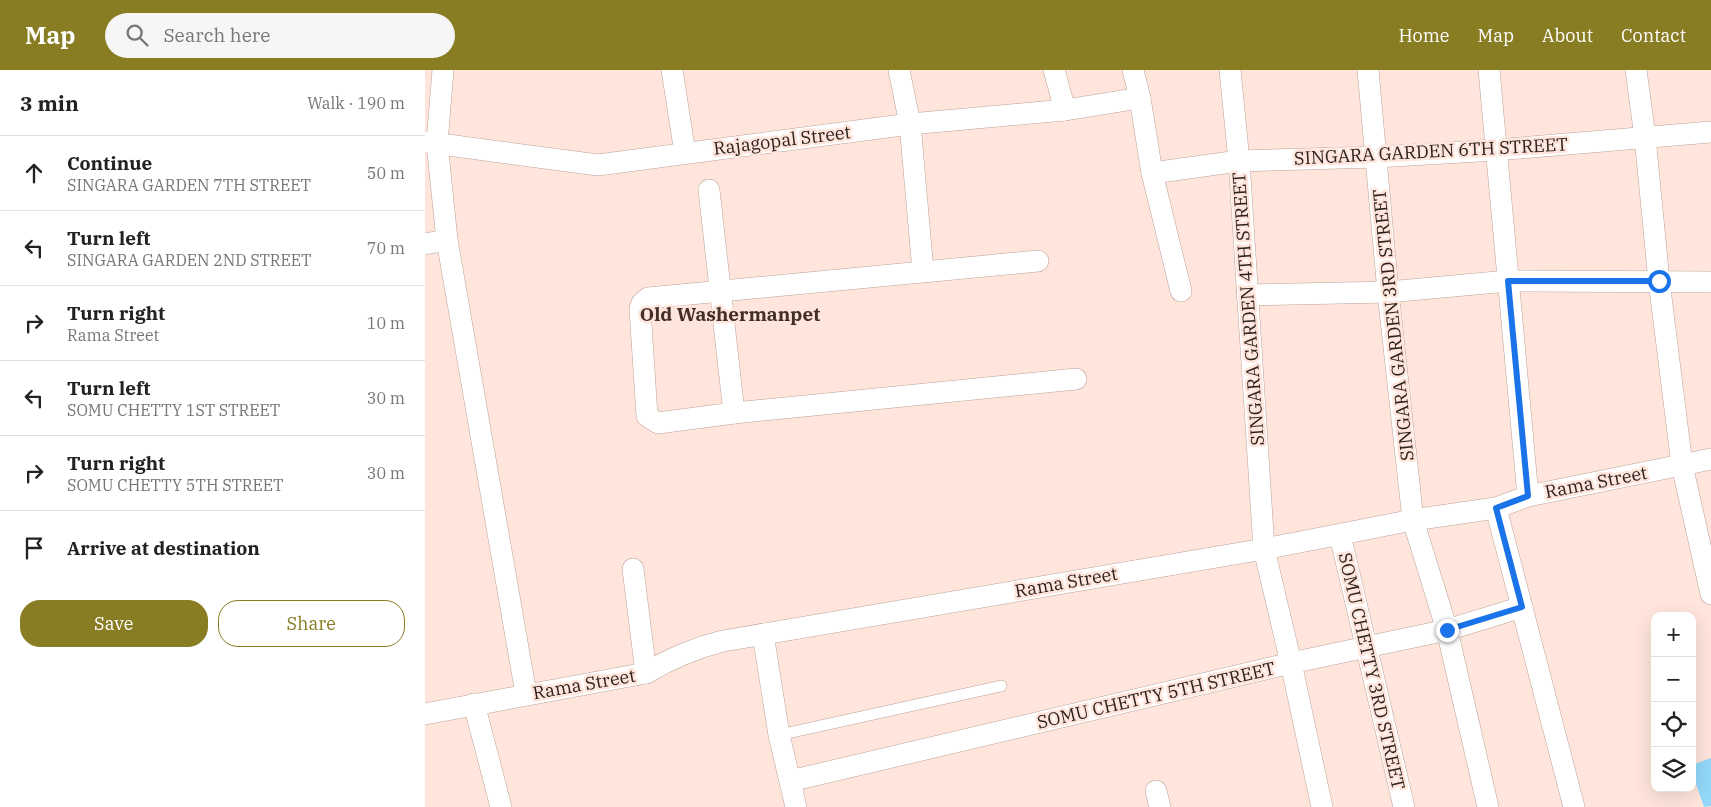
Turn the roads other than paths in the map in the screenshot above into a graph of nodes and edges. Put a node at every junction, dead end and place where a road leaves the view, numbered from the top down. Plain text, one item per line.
1 (443, 70) edge
2 (672, 70) edge
3 (899, 70) edge
4 (1054, 70) edge
5 (1133, 70) edge
6 (1230, 70) edge
7 (1368, 70) edge
8 (1489, 70) edge
9 (1636, 70) edge
10 (1140, 98) junction
11 (1065, 110) junction
12 (910, 124) junction
13 (1711, 132) edge
14 (1645, 137) junction
15 (431, 142) edge
16 (1496, 150) junction
17 (685, 153) junction
18 (1376, 157) junction
19 (1239, 161) junction
20 (1152, 173) junction
21 (709, 190) dead end
22 (447, 240) junction
23 (425, 244) edge
24 (1039, 261) dead end
25 (923, 271) junction
26 (1508, 281) junction
27 (1659, 281) junction
28 (1711, 282) edge
29 (721, 291) junction
30 (1181, 291) dead end
31 (1388, 292) junction
32 (1247, 295) junction
33 (1076, 379) dead end
34 (734, 413) junction
35 (1711, 459) edge
36 (1682, 466) junction
37 (1528, 496) junction
38 (1496, 508) junction
39 (1413, 520) junction
40 (1340, 535) junction
41 (1264, 549) junction
42 (633, 569) dead end
43 (1710, 587) edge
44 (1522, 607) junction
45 (1447, 630) junction
46 (763, 634) junction
47 (1366, 647) junction
48 (1291, 664) junction
49 (646, 673) junction
50 (1001, 686) dead end
51 (526, 694) junction
52 (474, 704) junction
53 (425, 714) edge
54 (779, 735) junction
55 (789, 781) junction
56 (501, 807) edge
57 (796, 807) edge
58 (1322, 807) edge
59 (1405, 807) edge
60 (1487, 807) edge
61 (1574, 807) edge

1 - 15 street
2 - 17 street
3 - 12 street
4 - 11 street
5 - 10 street
6 - 19 street, SINGARA GARDEN 4TH STREET
7 - 18 street, SINGARA GARDEN 3RD STREET
8 - 16 street
9 - 14 street
10 - 11 street, Rajagopal Street
10 - 20 street
11 - 12 street, Rajagopal Street
12 - 17 street, Rajagopal Street
12 - 25 street
13 - 14 street, SINGARA GARDEN 6TH STREET
14 - 16 street, SINGARA GARDEN 6TH STREET
14 - 27 street
15 - 17 street, Rajagopal Street
15 - 22 street
16 - 18 street, SINGARA GARDEN 6TH STREET
16 - 26 street
18 - 19 street, SINGARA GARDEN 6TH STREET
18 - 31 street, SINGARA GARDEN 3RD STREET
19 - 20 street, SINGARA GARDEN 6TH STREET
19 - 32 street, SINGARA GARDEN 4TH STREET
20 - 30 street
21 - 29 street
22 - 23 street
22 - 51 street
24 - 25 street
25 - 29 street
26 - 27 street
26 - 31 street
26 - 37 street
27 - 28 street
27 - 36 street
29 - 34 street
29 - 34 street
31 - 32 street
31 - 39 street, SINGARA GARDEN 3RD STREET
32 - 41 street, SINGARA GARDEN 4TH STREET
33 - 34 street
35 - 36 street, Rama Street
36 - 37 street, Rama Street
36 - 43 street
37 - 38 street, Rama Street
38 - 39 street, Rama Street
38 - 44 street
39 - 40 street, Rama Street
39 - 45 street, SINGARA GARDEN 3RD STREET
40 - 41 street, Rama Street
40 - 47 street, SOMU CHETTY 3RD STREET
41 - 46 street, Rama Street
41 - 48 street, SINGARA GARDEN 4TH STREET
42 - 49 street
44 - 45 street, SOMU CHETTY 5TH STREET
44 - 61 street
45 - 47 street, SOMU CHETTY 5TH STREET
45 - 60 street, SINGARA GARDEN 3RD STREET
46 - 49 street, Rama Street
46 - 54 street
47 - 48 street, SOMU CHETTY 5TH STREET
47 - 59 street, SOMU CHETTY 3RD STREET
48 - 55 street, SOMU CHETTY 5TH STREET
48 - 58 street, SINGARA GARDEN 4TH STREET
49 - 51 street, Rama Street
50 - 54 lane
51 - 52 street, Rama Street
52 - 53 street, Rama Street
52 - 56 street
54 - 55 street
55 - 57 street

